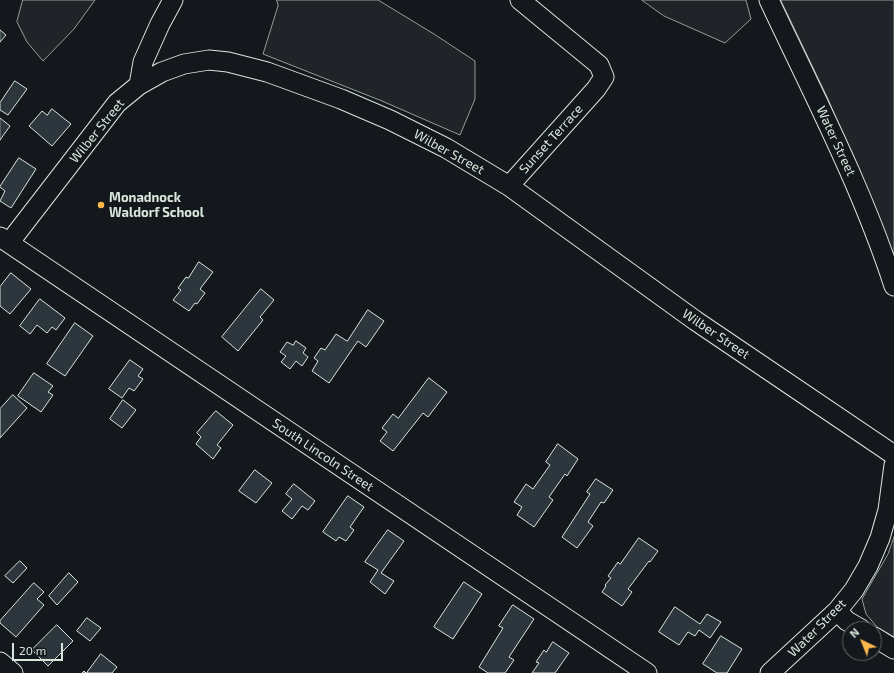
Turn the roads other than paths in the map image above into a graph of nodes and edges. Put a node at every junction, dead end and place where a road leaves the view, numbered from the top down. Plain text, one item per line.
1 (173, 0) edge
2 (520, 0) edge
3 (769, 0) edge
4 (139, 85) junction
5 (508, 186) junction
6 (4, 240) edge
7 (894, 286) edge
8 (894, 455) edge
9 (894, 465) edge
10 (837, 611) junction
11 (847, 621) edge
12 (882, 642) edge
13 (894, 649) edge
14 (0, 662) edge
15 (12, 673) edge
16 (647, 673) edge
17 (770, 673) edge

1 - 4 street
2 - 5 street, Sunset Terrace
3 - 7 street, Water Street
4 - 5 street, Wilber Street
4 - 6 street, Wilber Street
5 - 8 street, Wilber Street
6 - 16 street, South Lincoln Street
9 - 10 street, Water Street
10 - 11 street
10 - 17 street, Water Street
12 - 13 street
14 - 15 street

